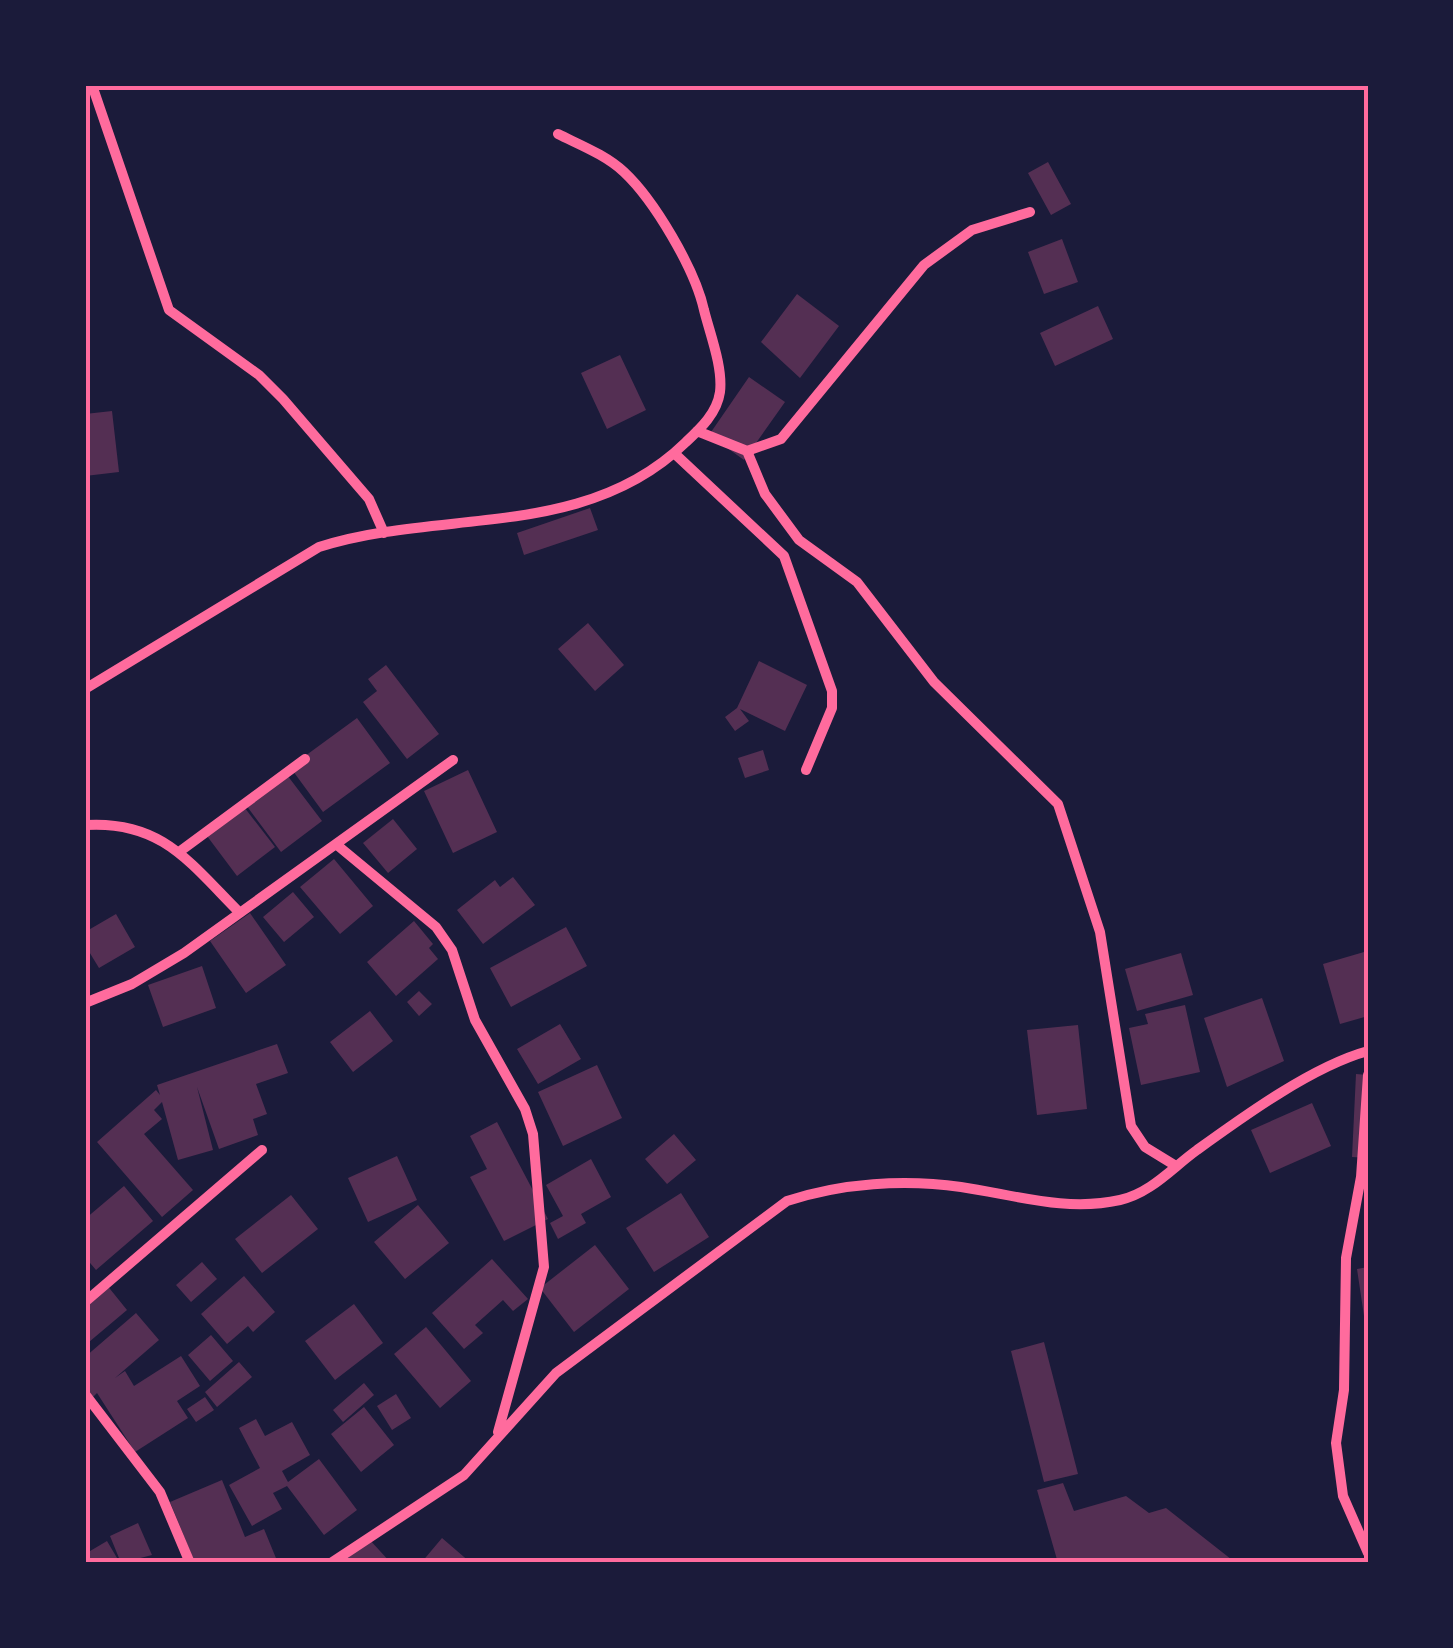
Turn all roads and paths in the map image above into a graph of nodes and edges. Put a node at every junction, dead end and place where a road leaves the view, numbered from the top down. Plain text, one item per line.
1 (92, 85) edge
2 (558, 134) dead end
3 (1030, 212) dead end
4 (697, 431) junction
5 (747, 451) junction
6 (674, 453) junction
7 (384, 533) junction
8 (85, 689) edge
9 (305, 759) dead end
10 (453, 760) dead end
11 (806, 770) dead end
12 (85, 825) edge
13 (337, 844) junction
14 (179, 852) junction
15 (240, 912) junction
16 (85, 1002) edge
17 (1368, 1051) edge
18 (1368, 1075) edge
19 (262, 1150) dead end
20 (1176, 1166) junction
21 (85, 1302) edge
22 (85, 1394) edge
23 (498, 1434) junction
24 (1368, 1553) edge
25 (190, 1563) edge
26 (331, 1563) edge

1 - 7 street
2 - 4 street
3 - 5 street
4 - 5 street
4 - 6 street
5 - 20 street
6 - 7 street
6 - 11 street
7 - 8 street
9 - 14 street
10 - 13 street
12 - 14 street
13 - 15 street
13 - 23 street
14 - 15 street
15 - 16 street
17 - 20 street
18 - 24 street
19 - 21 street
20 - 23 street
22 - 25 street
23 - 26 street

